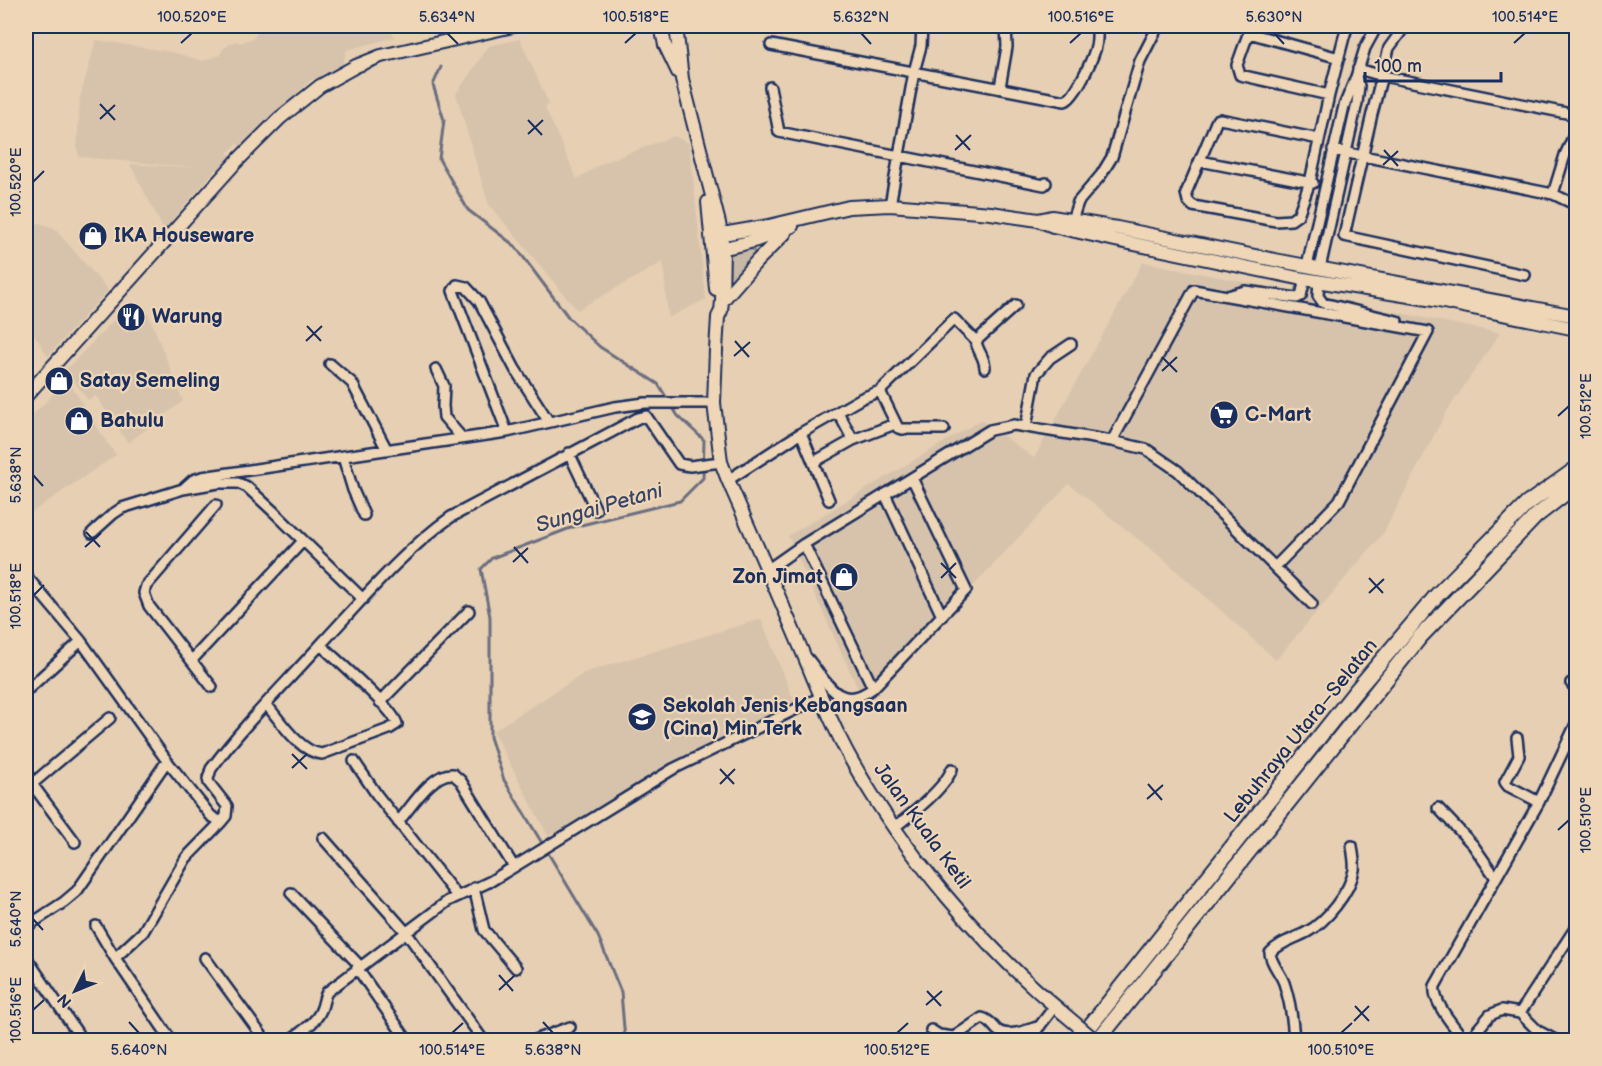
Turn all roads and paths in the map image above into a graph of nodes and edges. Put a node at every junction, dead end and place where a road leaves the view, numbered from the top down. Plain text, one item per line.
1 (513, 26) edge
2 (661, 26) edge
3 (676, 26) edge
4 (922, 26) edge
5 (1006, 26) edge
6 (1096, 26) edge
7 (1158, 26) edge
8 (1343, 26) edge
9 (1377, 26) edge
10 (1405, 26) edge
11 (1250, 29) edge
12 (771, 45) dead end
13 (1339, 58) junction
14 (914, 72) junction
15 (1357, 73) junction
16 (1383, 76) junction
17 (682, 79) junction
18 (771, 87) dead end
19 (1000, 87) junction
20 (1329, 95) junction
21 (1576, 115) edge
22 (1576, 131) edge
23 (1319, 139) junction
24 (1333, 150) junction
25 (1346, 152) junction
26 (899, 155) junction
27 (1362, 156) junction
28 (1200, 161) junction
29 (1046, 183) dead end
30 (1310, 183) junction
31 (1325, 185) junction
32 (1553, 194) junction
33 (890, 205) junction
34 (1576, 205) edge
35 (813, 215) junction
36 (1038, 220) junction
37 (1072, 220) junction
38 (794, 224) junction
39 (716, 235) junction
40 (718, 249) junction
41 (1307, 266) junction
42 (1320, 268) junction
43 (1525, 275) dead end
44 (1305, 279) junction
45 (1319, 281) junction
46 (1226, 296) junction
47 (722, 301) junction
48 (1016, 305) dead end
49 (1576, 316) edge
50 (718, 317) junction
51 (1409, 329) junction
52 (1576, 329) edge
53 (976, 341) junction
54 (1071, 344) dead end
55 (330, 364) dead end
56 (985, 368) dead end
57 (436, 369) dead end
58 (880, 391) junction
59 (26, 396) edge
60 (648, 403) junction
61 (714, 403) junction
62 (838, 412) junction
63 (646, 416) junction
64 (549, 422) junction
65 (895, 424) junction
66 (1026, 428) junction
67 (944, 429) dead end
68 (507, 432) junction
69 (801, 433) junction
70 (462, 438) junction
71 (853, 440) junction
72 (1112, 441) junction
73 (387, 450) junction
74 (569, 453) junction
75 (343, 457) junction
76 (814, 462) junction
77 (715, 464) junction
78 (1576, 469) edge
79 (912, 478) junction
80 (728, 480) junction
81 (1576, 485) edge
82 (183, 489) junction
83 (885, 494) junction
84 (830, 500) dead end
85 (216, 505) dead end
86 (597, 510) dead end
87 (364, 515) dead end
88 (92, 533) dead end
89 (303, 541) junction
90 (804, 544) junction
91 (1275, 567) junction
92 (767, 570) junction
93 (26, 576) edge
94 (363, 599) junction
95 (1312, 604) dead end
96 (469, 611) dead end
97 (942, 616) junction
98 (81, 641) junction
99 (321, 645) junction
100 (803, 653) junction
101 (192, 660) junction
102 (212, 687) dead end
103 (873, 688) junction
104 (26, 690) edge
105 (821, 697) junction
106 (380, 702) junction
107 (266, 704) junction
108 (110, 718) dead end
109 (1576, 724) edge
110 (1517, 738) dead end
111 (167, 760) junction
112 (354, 761) dead end
113 (952, 769) dead end
114 (26, 776) edge
115 (32, 784) junction
116 (1539, 802) junction
117 (1438, 808) dead end
118 (221, 822) junction
119 (398, 822) junction
120 (895, 827) junction
121 (323, 838) dead end
122 (75, 842) dead end
123 (1353, 846) dead end
124 (514, 867) junction
125 (1496, 878) junction
126 (474, 888) junction
127 (291, 893) dead end
128 (457, 896) junction
129 (26, 925) edge
130 (96, 926) dead end
131 (1576, 927) edge
132 (406, 932) junction
133 (26, 957) edge
134 (115, 958) junction
135 (205, 958) dead end
136 (359, 967) junction
137 (516, 968) dead end
138 (1059, 1010) junction
139 (1520, 1013) junction
140 (1041, 1026) junction
141 (570, 1027) dead end
142 (931, 1030) dead end
143 (82, 1041) edge
144 (171, 1041) edge
145 (265, 1041) edge
146 (290, 1041) edge
147 (407, 1041) edge
148 (483, 1041) edge
149 (535, 1041) edge
150 (1029, 1041) edge
151 (1079, 1041) edge
152 (1097, 1041) edge
153 (1294, 1041) edge
154 (1464, 1041) edge
155 (1468, 1041) edge
156 (1554, 1041) edge

1 - 59 main road
2 - 17 main road, Jalan Kuala Ketil
3 - 17 main road, Jalan Kuala Ketil
4 - 14 street
5 - 19 street
6 - 19 street
7 - 37 street
8 - 13 street
9 - 15 street
10 - 16 street
11 - 13 street
11 - 20 street
12 - 14 street
13 - 20 street
14 - 19 street
14 - 26 street
15 - 16 street
15 - 24 street
15 - 25 street
16 - 21 street
16 - 27 street
17 - 39 main road, Jalan Kuala Ketil
18 - 26 street
20 - 23 street
22 - 32 street
23 - 28 street
23 - 30 street
24 - 25 street
24 - 31 street
25 - 27 street
25 - 42 street
26 - 29 street
26 - 33 street
27 - 32 street
27 - 43 street
28 - 30 street
28 - 30 street
30 - 31 street
31 - 41 street
32 - 34 street
33 - 35 main road
33 - 36 main road
35 - 38 main road
35 - 39 main road
36 - 37 main road
36 - 44 main road
37 - 41 main road
38 - 40 main road
38 - 47 main road
39 - 40 main road, Jalan Kuala Ketil
40 - 47 main road, Jalan Kuala Ketil
40 - 50 main road, Jalan Kuala Ketil
41 - 42 main road
41 - 44 main road
42 - 45 main road
42 - 49 main road
44 - 45 main road
44 - 46 street
45 - 51 street
45 - 52 main road
46 - 51 street
46 - 72 street
47 - 50 main road, Jalan Kuala Ketil
48 - 53 street
50 - 61 main road, Jalan Kuala Ketil
51 - 91 street
53 - 56 street
53 - 58 street
54 - 66 street
55 - 73 street
57 - 70 street
58 - 62 street
58 - 65 street
60 - 61 street
60 - 63 street
60 - 64 street
61 - 77 main road, Jalan Kuala Ketil
62 - 69 street
62 - 71 street
63 - 74 street
63 - 77 street
64 - 68 street
64 - 68 street
65 - 67 street
65 - 71 street
66 - 72 street
66 - 79 street
68 - 70 street
69 - 76 street
69 - 80 street
70 - 73 street
71 - 76 street
72 - 91 street
73 - 75 street
74 - 86 street
74 - 94 street
75 - 82 street
75 - 87 street
76 - 84 street
77 - 80 main road, Jalan Kuala Ketil
78 - 151 highway, Lebuhraya Utara–Selatan
79 - 83 street
79 - 97 street
80 - 92 main road, Jalan Kuala Ketil
81 - 152 highway, Lebuhraya Utara–Selatan
82 - 88 street
82 - 89 street
83 - 90 street
83 - 97 street
85 - 101 street
89 - 94 street
89 - 101 street
90 - 92 street
90 - 103 street
91 - 95 street
92 - 100 main road, Jalan Kuala Ketil
93 - 98 street
94 - 99 street
96 - 106 street
97 - 103 street
98 - 104 street
98 - 111 street
99 - 106 street
99 - 107 street
100 - 103 street
100 - 105 main road, Jalan Kuala Ketil
101 - 102 street
105 - 120 main road, Jalan Kuala Ketil
105 - 124 street
106 - 107 street
107 - 118 street
108 - 115 street
109 - 116 street
110 - 116 street
111 - 118 street
111 - 129 street
112 - 119 street
113 - 120 street
114 - 115 street
115 - 122 street
116 - 125 street
117 - 125 street
118 - 134 street
119 - 124 street
119 - 128 street
120 - 138 main road, Jalan Kuala Ketil
121 - 132 street
123 - 153 street
124 - 126 street
125 - 154 street
126 - 128 street
126 - 137 street
127 - 136 street
128 - 132 street
130 - 134 street
131 - 139 street
132 - 136 street
132 - 148 street
133 - 143 street
134 - 144 street
135 - 145 street
136 - 146 street
136 - 147 street
138 - 140 street
138 - 152 main road, Jalan Kuala Ketil, bridge
139 - 155 street
139 - 156 street
140 - 142 street
140 - 150 street
141 - 149 street

